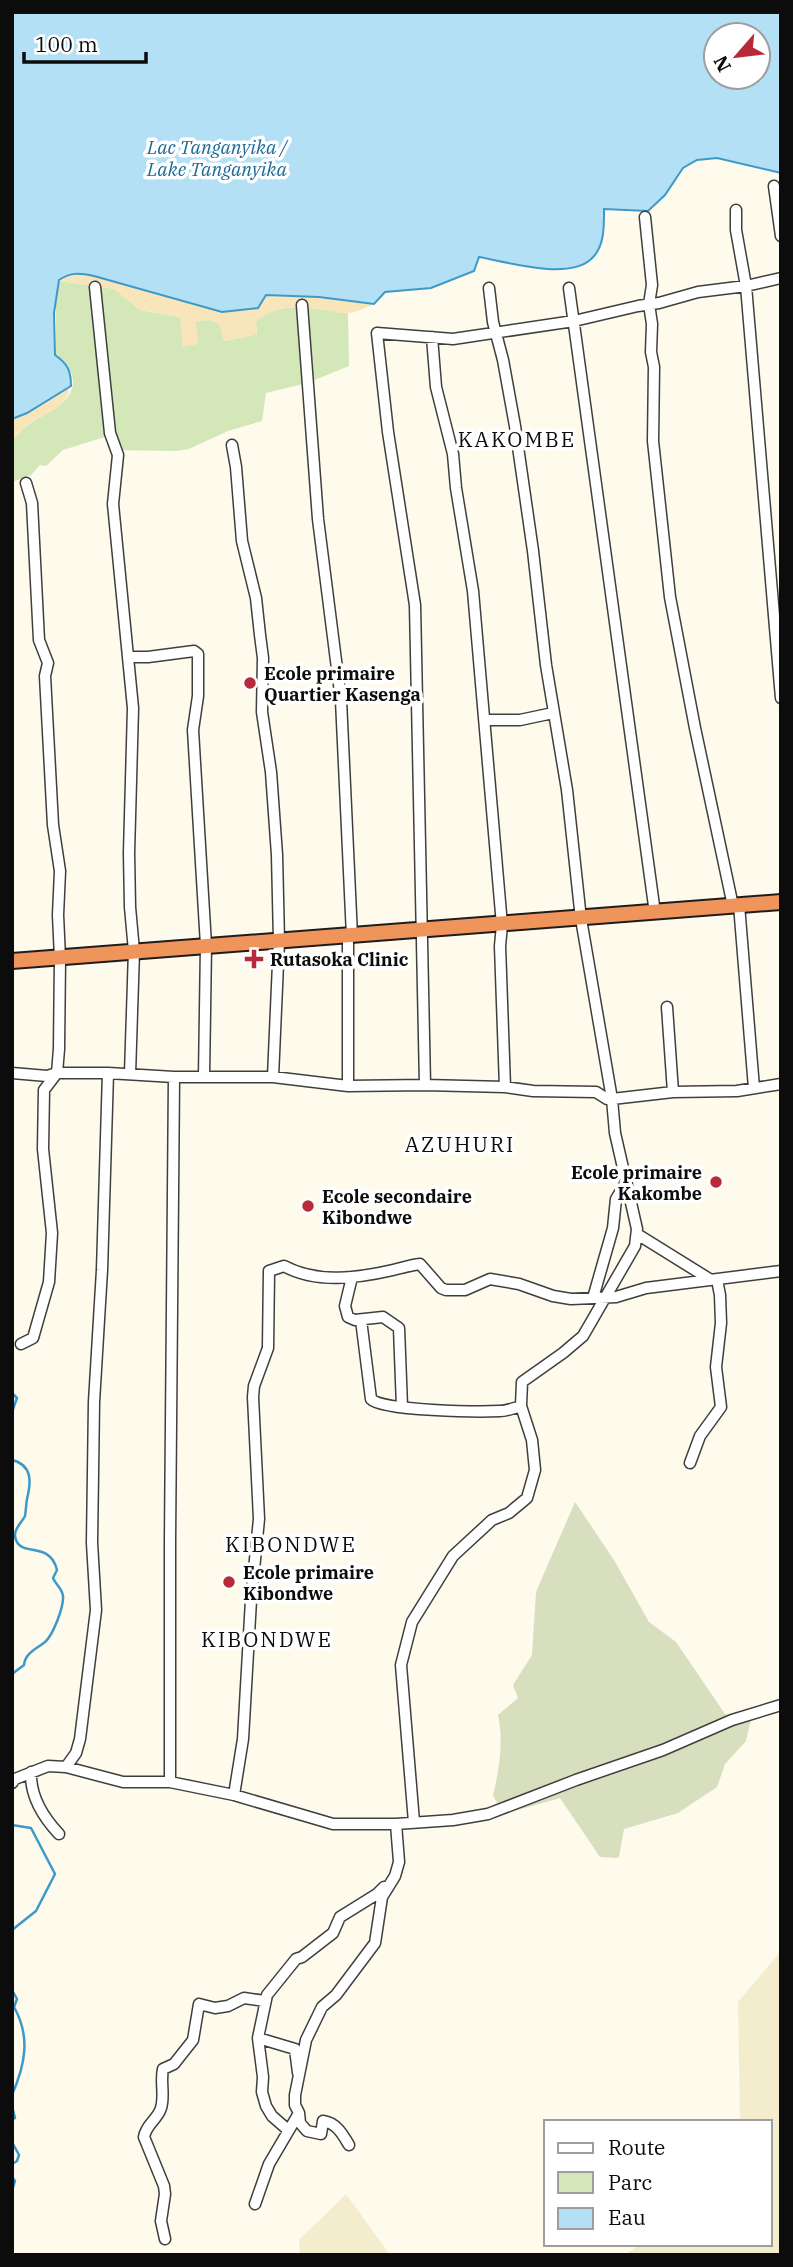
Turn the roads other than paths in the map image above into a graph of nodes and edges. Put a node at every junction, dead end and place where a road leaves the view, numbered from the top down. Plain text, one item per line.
1 (774, 186) dead end
2 (736, 210) dead end
3 (645, 217) dead end
4 (781, 236) edge
5 (781, 278) edge
6 (746, 286) junction
7 (95, 287) dead end
8 (489, 288) dead end
9 (569, 288) dead end
10 (649, 304) junction
11 (302, 305) dead end
12 (574, 321) junction
13 (496, 332) junction
14 (432, 337) junction
15 (232, 445) dead end
16 (26, 483) dead end
17 (128, 657) junction
18 (780, 663) edge
19 (781, 698) edge
20 (554, 713) junction
21 (486, 720) junction
22 (781, 902) edge
23 (736, 906) junction
24 (655, 913) junction
25 (581, 919) junction
26 (502, 925) junction
27 (423, 931) junction
28 (350, 936) junction
29 (279, 941) junction
30 (206, 945) junction
31 (134, 951) junction
32 (60, 958) junction
33 (12, 961) edge
34 (667, 1007) dead end
35 (12, 1073) edge
36 (57, 1073) junction
37 (108, 1073) junction
38 (130, 1074) junction
39 (174, 1077) junction
40 (204, 1077) junction
41 (273, 1077) junction
42 (781, 1084) edge
43 (425, 1085) junction
44 (348, 1086) junction
45 (505, 1087) junction
46 (754, 1088) junction
47 (673, 1093) junction
48 (612, 1099) junction
49 (625, 1184) junction
50 (637, 1234) junction
51 (781, 1271) edge
52 (352, 1277) junction
53 (714, 1280) junction
54 (599, 1298) junction
55 (361, 1320) junction
56 (21, 1345) dead end
57 (521, 1406) junction
58 (402, 1407) junction
59 (690, 1464) dead end
60 (781, 1705) edge
61 (66, 1767) junction
62 (31, 1772) junction
63 (170, 1782) junction
64 (12, 1783) edge
65 (234, 1795) junction
66 (414, 1822) junction
67 (396, 1824) junction
68 (60, 1834) dead end
69 (394, 1876) junction
70 (265, 2001) junction
71 (258, 2038) junction
72 (299, 2077) junction
73 (299, 2113) junction
74 (288, 2130) junction
75 (349, 2145) dead end
76 (255, 2204) dead end
77 (165, 2239) dead end

1 - 4 street
2 - 6 street
3 - 10 street
5 - 6 street
6 - 10 street
6 - 18 street
7 - 17 street
8 - 13 street
9 - 12 street
10 - 12 street
10 - 23 street
11 - 28 street
12 - 13 street
12 - 24 street
13 - 14 street
13 - 20 street
14 - 21 street
14 - 27 street
15 - 29 street
16 - 32 street
17 - 30 street
17 - 31 street
18 - 19 street
20 - 21 street
20 - 25 street
21 - 26 street
22 - 23 highway
23 - 24 highway
23 - 46 street
24 - 25 highway
25 - 26 highway
25 - 48 street
26 - 27 highway
26 - 45 street
27 - 28 highway
27 - 43 street
28 - 29 highway
28 - 44 street
29 - 30 highway
29 - 41 street
30 - 31 highway
30 - 40 street
31 - 32 highway
31 - 38 street
32 - 33 highway
32 - 36 street
34 - 47 street
35 - 36 street
36 - 37 street
36 - 56 street
37 - 38 street
37 - 61 street
38 - 39 street
39 - 40 street
39 - 63 street
40 - 41 street
41 - 44 street
42 - 46 street
43 - 44 street
43 - 45 street
45 - 48 street
46 - 47 street
47 - 48 street
48 - 49 street
49 - 50 street
49 - 54 street
50 - 53 street
50 - 54 street
51 - 53 street
52 - 54 street
52 - 55 street
52 - 65 street
53 - 54 street
53 - 59 street
54 - 57 street
55 - 58 street
55 - 58 street
57 - 58 street
57 - 66 street
60 - 66 street
61 - 62 street
61 - 63 street
62 - 64 street
62 - 68 street
63 - 65 street
65 - 67 street
66 - 67 street
67 - 69 street
69 - 70 street
69 - 72 street
70 - 71 street
70 - 77 street
71 - 72 street
71 - 74 street
72 - 73 street
73 - 74 street
73 - 75 street
74 - 76 street

